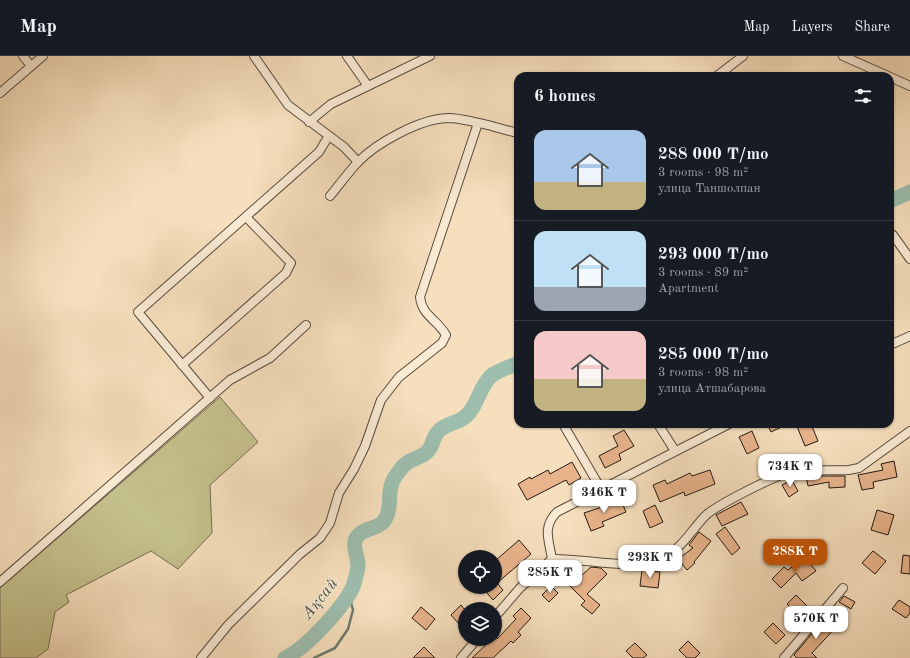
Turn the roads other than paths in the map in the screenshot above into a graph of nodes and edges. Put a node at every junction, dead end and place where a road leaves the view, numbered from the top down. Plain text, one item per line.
1 (23, 56) edge
2 (43, 56) edge
3 (254, 56) edge
4 (347, 56) edge
5 (430, 56) edge
6 (743, 56) edge
7 (843, 56) edge
8 (31, 66) junction
9 (722, 72) edge
10 (880, 72) edge
11 (894, 78) edge
12 (368, 86) junction
13 (910, 86) edge
14 (0, 93) edge
15 (309, 122) junction
16 (478, 123) junction
17 (514, 132) edge
18 (328, 137) junction
19 (358, 162) junction
20 (330, 196) dead end
21 (246, 217) junction
22 (894, 235) edge
23 (910, 259) edge
24 (306, 325) dead end
25 (910, 336) edge
26 (894, 343) edge
27 (182, 365) junction
28 (210, 398) junction
29 (565, 428) edge
30 (661, 428) edge
31 (721, 428) edge
32 (910, 431) edge
33 (675, 451) junction
34 (601, 489) junction
35 (552, 559) junction
36 (0, 582) edge
37 (843, 588) dead end
38 (502, 609) edge
39 (470, 646) edge
40 (201, 658) edge
41 (461, 658) edge
42 (784, 658) edge

1 - 8 street
2 - 8 street
3 - 15 street
4 - 12 street
5 - 12 street
6 - 9 street
7 - 10 street
8 - 14 street
11 - 13 street
12 - 15 street
15 - 18 street
16 - 17 street
16 - 19 street
16 - 40 street
18 - 19 street
18 - 21 street
19 - 20 street
21 - 27 street
21 - 27 street
22 - 23 street
24 - 28 street
25 - 26 street
27 - 28 street
28 - 36 street
29 - 34 street
30 - 33 street
31 - 33 street
32 - 35 street
33 - 34 street
34 - 35 street
35 - 38 street
37 - 42 street
39 - 41 street

